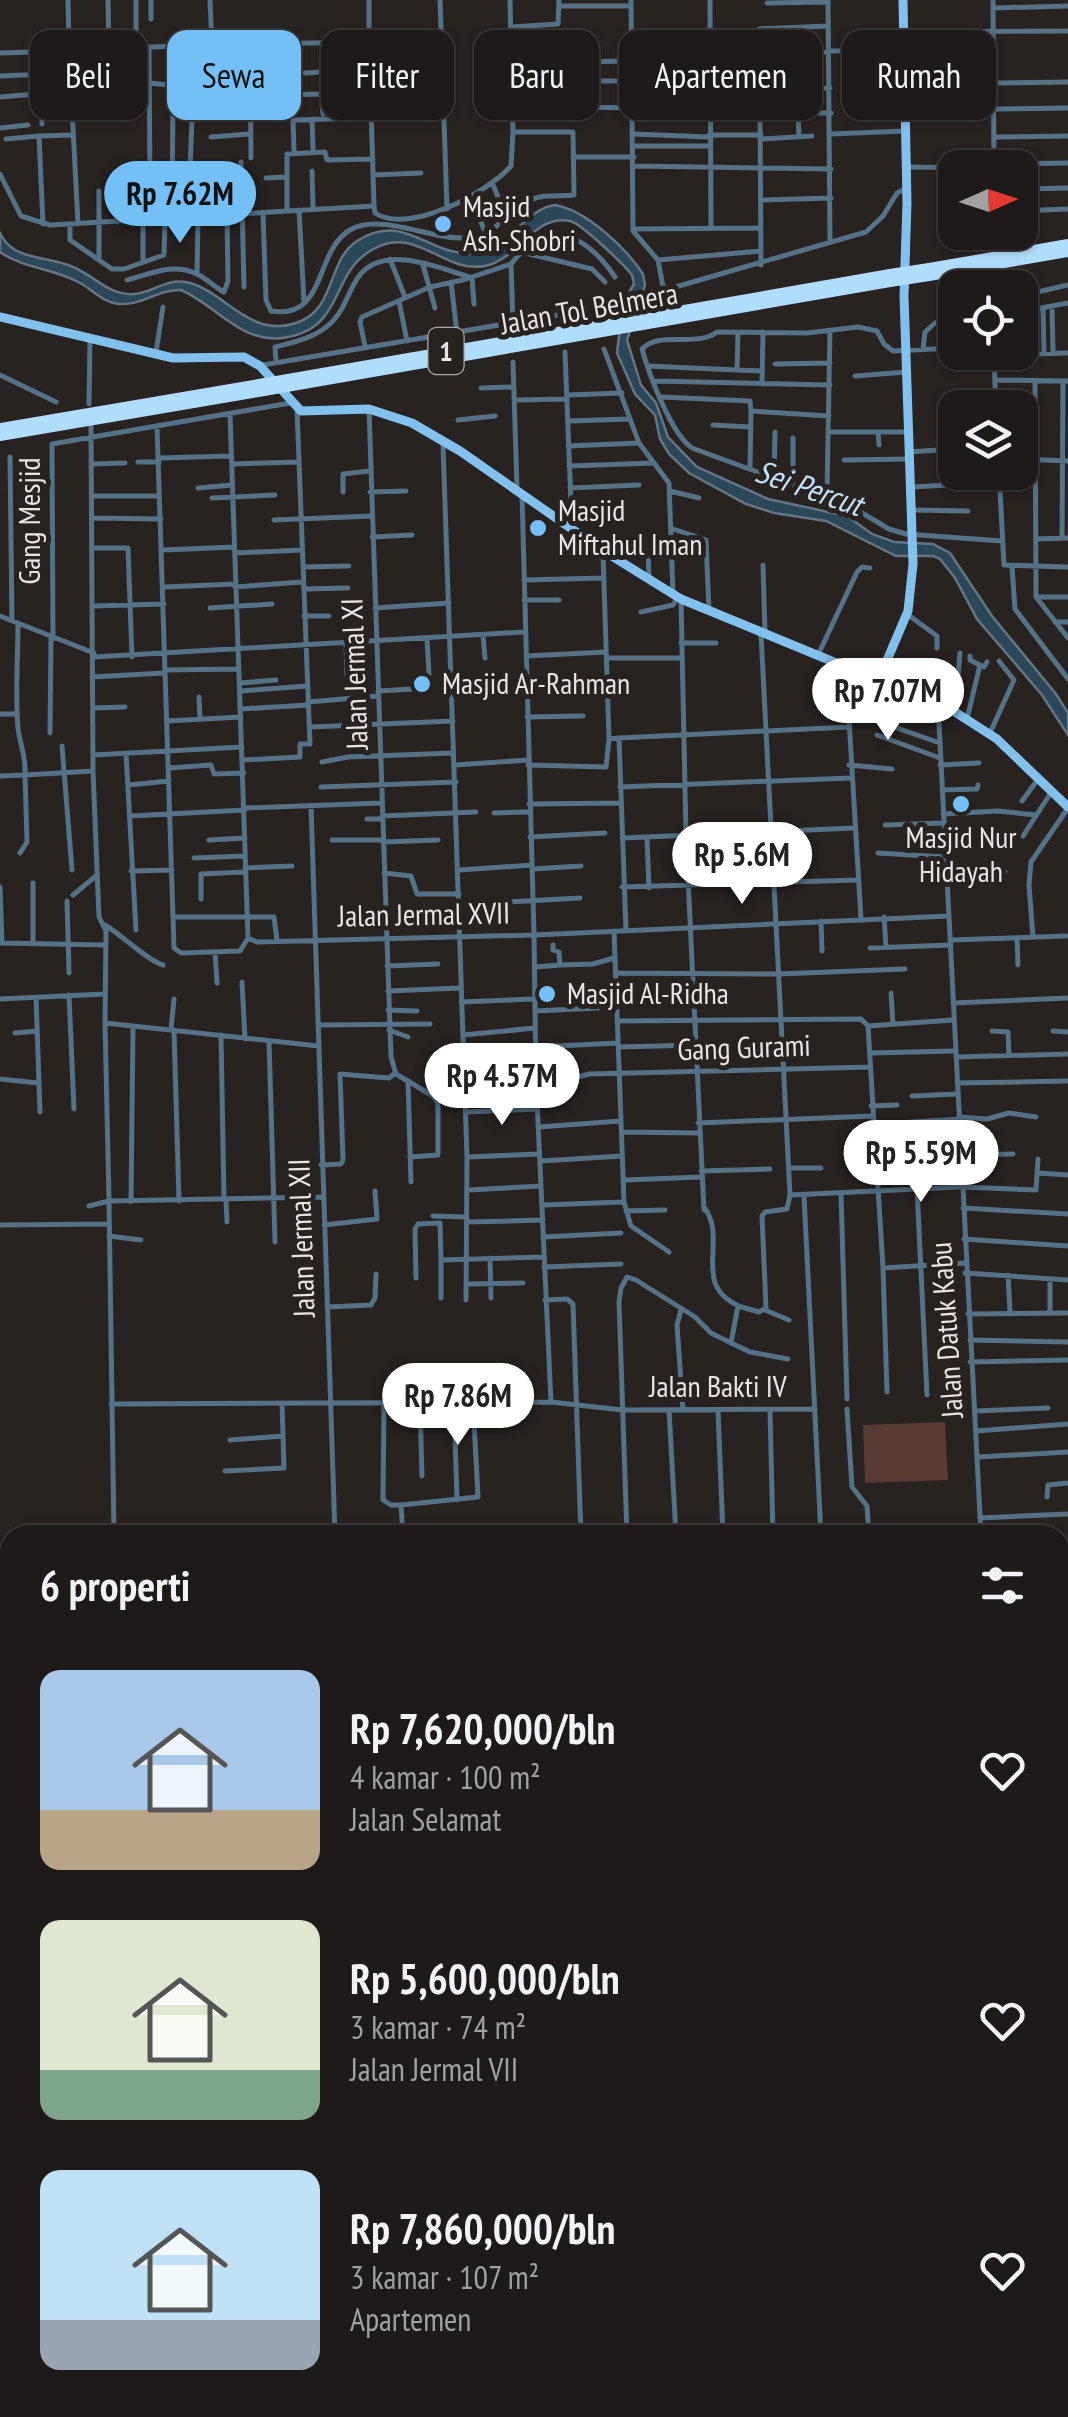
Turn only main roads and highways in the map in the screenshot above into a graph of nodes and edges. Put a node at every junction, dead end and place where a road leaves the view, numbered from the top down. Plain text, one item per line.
1 (903, 0) edge
2 (1068, 244) edge
3 (1068, 252) edge
4 (929, 272) junction
5 (0, 317) edge
6 (262, 388) junction
7 (0, 428) edge
8 (0, 436) edge
9 (878, 679) junction
10 (1068, 807) edge

1 - 9 main road
2 - 4 highway, Jalan Tol Belmera / 1
3 - 4 highway, Jalan Tol Belmera / 1
4 - 6 highway, Jalan Tol Belmera / 1, bridge
5 - 9 main road
6 - 7 highway, Jalan Tol Belmera / 1
6 - 8 highway, Jalan Tol Belmera / 1
9 - 10 main road

